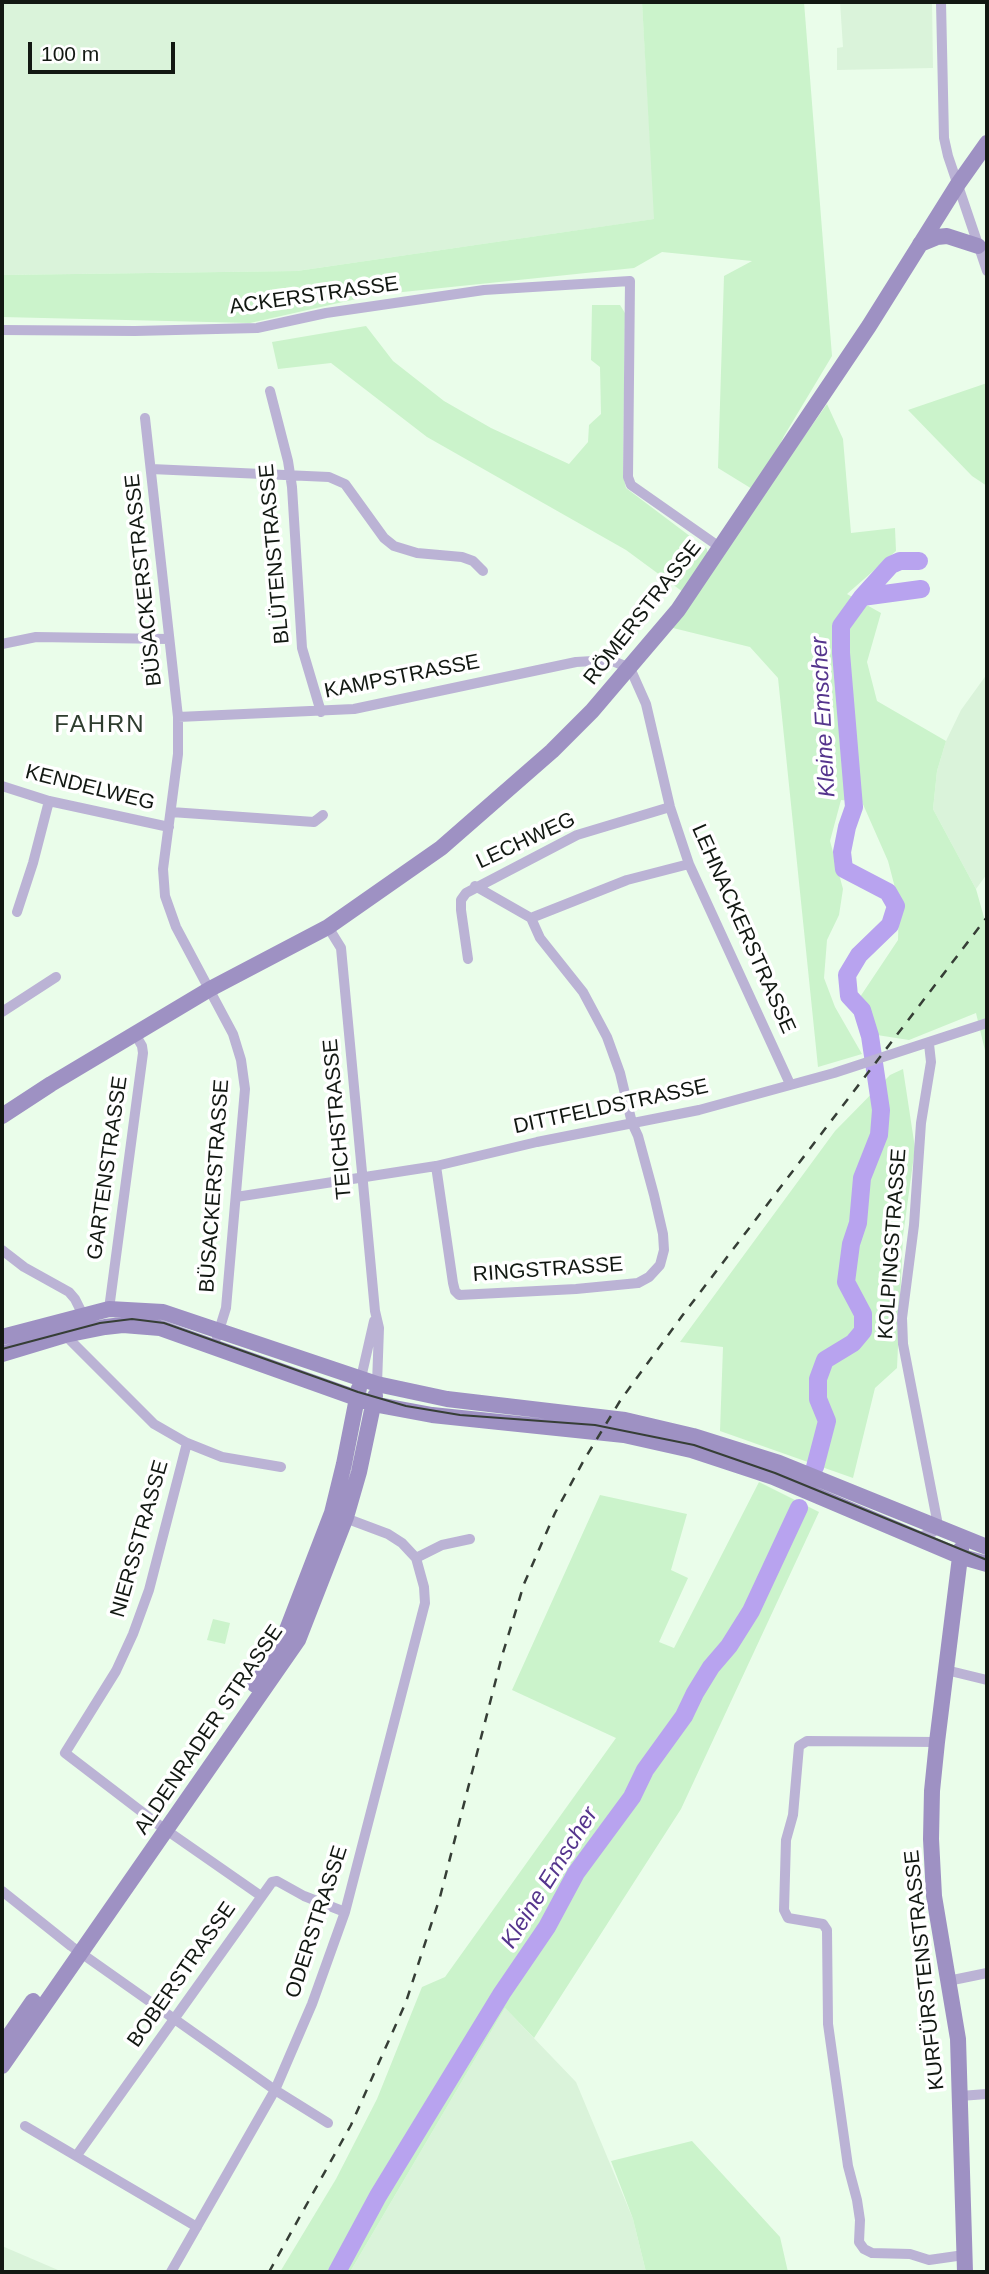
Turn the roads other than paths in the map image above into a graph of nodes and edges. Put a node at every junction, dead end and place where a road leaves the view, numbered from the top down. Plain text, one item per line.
1 (941, 2) edge
2 (987, 143) edge
3 (958, 184) junction
4 (920, 244) junction
5 (978, 246) junction
6 (987, 271) edge
7 (2, 330) edge
8 (270, 391) dead end
9 (145, 418) dead end
10 (151, 468) junction
11 (290, 475) junction
12 (721, 548) junction
13 (483, 571) dead end
14 (169, 639) junction
15 (2, 644) edge
16 (630, 668) junction
17 (321, 712) junction
18 (178, 717) junction
19 (2, 786) edge
20 (49, 801) junction
21 (670, 807) junction
22 (171, 812) junction
23 (323, 815) dead end
24 (169, 827) junction
25 (689, 864) junction
26 (475, 886) junction
27 (18, 912) dead end
28 (531, 918) junction
29 (328, 927) junction
30 (468, 959) dead end
31 (56, 977) dead end
32 (210, 989) junction
33 (2, 1012) edge
34 (987, 1023) edge
35 (135, 1034) junction
36 (929, 1044) junction
37 (790, 1084) junction
38 (2, 1116) edge
39 (632, 1123) junction
40 (436, 1166) junction
41 (364, 1177) junction
42 (236, 1198) junction
43 (2, 1250) edge
44 (109, 1309) junction
45 (375, 1311) junction
46 (83, 1315) junction
47 (63, 1328) junction
48 (220, 1329) junction
49 (2, 1337) edge
50 (214, 1346) junction
51 (2, 1354) edge
52 (369, 1381) junction
53 (357, 1398) junction
54 (373, 1404) junction
55 (187, 1443) junction
56 (281, 1467) dead end
57 (930, 1488) junction
58 (339, 1515) junction
59 (915, 1519) junction
60 (936, 1528) junction
61 (917, 1538) junction
62 (470, 1539) dead end
63 (964, 1540) junction
64 (987, 1548) edge
65 (959, 1556) junction
66 (416, 1558) junction
67 (987, 1564) edge
68 (946, 1670) junction
69 (987, 1680) edge
70 (937, 1742) junction
71 (163, 1827) junction
72 (2, 1891) edge
73 (261, 1896) junction
74 (345, 1912) junction
75 (76, 1949) junction
76 (987, 1973) edge
77 (948, 1981) junction
78 (176, 2019) junction
79 (2, 2046) edge
80 (2, 2066) edge
81 (275, 2090) junction
82 (987, 2094) edge
83 (960, 2096) junction
84 (328, 2123) dead end
85 (25, 2126) dead end
86 (77, 2155) junction
87 (197, 2227) junction
88 (964, 2255) junction
89 (171, 2272) edge
90 (965, 2272) edge

1 - 3 street
2 - 3 street, RÖMERSTRASSE
3 - 4 street, RÖMERSTRASSE
3 - 5 street
4 - 5 street
4 - 12 street, RÖMERSTRASSE
5 - 6 street
7 - 12 street, ACKERSTRASSE
8 - 11 street, BLÜTENSTRASSE
9 - 10 street, BÜSACKERSTRASSE
10 - 11 street
10 - 14 street, BÜSACKERSTRASSE
11 - 13 street
11 - 17 street, BLÜTENSTRASSE
12 - 16 street, RÖMERSTRASSE
14 - 15 street
14 - 18 street, BÜSACKERSTRASSE
16 - 17 street, KAMPSTRASSE
16 - 21 street, LEHNACKERSTRASSE
16 - 29 street, RÖMERSTRASSE
17 - 18 street, KAMPSTRASSE
18 - 22 street, BÜSACKERSTRASSE
19 - 20 street, KENDELWEG
20 - 24 street, KENDELWEG
20 - 27 street
21 - 25 street, LEHNACKERSTRASSE
21 - 26 street, LECHWEG
22 - 23 street
22 - 24 street, BÜSACKERSTRASSE
24 - 32 street, BÜSACKERSTRASSE
25 - 28 street
25 - 37 street, LEHNACKERSTRASSE
26 - 28 street
26 - 30 street, LECHWEG
28 - 39 street
29 - 32 street, RÖMERSTRASSE
29 - 41 street, TEICHSTRASSE
31 - 33 street
32 - 35 street, RÖMERSTRASSE
32 - 42 street, BÜSACKERSTRASSE
34 - 36 street, DITTFELDSTRASSE
35 - 38 street, RÖMERSTRASSE
35 - 44 street, GARTENSTRASSE
36 - 37 street, DITTFELDSTRASSE
36 - 57 street, KOLPINGSTRASSE
37 - 39 street, DITTFELDSTRASSE
39 - 40 street, DITTFELDSTRASSE
39 - 40 street, RINGSTRASSE
40 - 41 street, DITTFELDSTRASSE
41 - 42 street, DITTFELDSTRASSE
41 - 45 street, TEICHSTRASSE
42 - 48 street, BÜSACKERSTRASSE
43 - 46 street
44 - 46 street
44 - 48 street
45 - 52 street, TEICHSTRASSE
45 - 52 street, TEICHSTRASSE
46 - 47 street
47 - 49 street
47 - 50 street
47 - 51 street
47 - 55 street
48 - 50 street, BÜSACKERSTRASSE
48 - 52 street
50 - 53 street
52 - 53 street, ALDENRADER STRASSE
52 - 54 street, ALDENRADER STRASSE
52 - 59 street
53 - 54 street
53 - 58 street, ALDENRADER STRASSE
54 - 58 street, ALDENRADER STRASSE
54 - 61 street
55 - 56 street
55 - 71 street, NIERSSTRASSE
57 - 59 street
57 - 60 street, KOLPINGSTRASSE
58 - 66 street
58 - 71 street, ALDENRADER STRASSE
59 - 60 street
60 - 61 street
60 - 63 street
61 - 65 street
62 - 66 street
63 - 64 street
63 - 65 street, KURFÜRSTENSTRASSE
65 - 67 street
65 - 68 street, KURFÜRSTENSTRASSE
66 - 74 street, ODERSTRASSE
68 - 69 street
68 - 70 street, KURFÜRSTENSTRASSE
70 - 77 street, KURFÜRSTENSTRASSE
70 - 88 street
71 - 73 street
71 - 75 street, ALDENRADER STRASSE
72 - 75 street
73 - 74 street, BOBERSTRASSE
73 - 78 street, BOBERSTRASSE
74 - 81 street, ODERSTRASSE
75 - 78 street
75 - 79 street, ALDENRADER STRASSE
75 - 80 street, ALDENRADER STRASSE
76 - 77 street
77 - 83 street, KURFÜRSTENSTRASSE
78 - 81 street
78 - 86 street, BOBERSTRASSE
81 - 84 street
81 - 87 street, ODERSTRASSE
82 - 83 street
83 - 88 street, KURFÜRSTENSTRASSE
85 - 86 street
86 - 87 street
87 - 89 street, ODERSTRASSE
88 - 90 street, KURFÜRSTENSTRASSE

